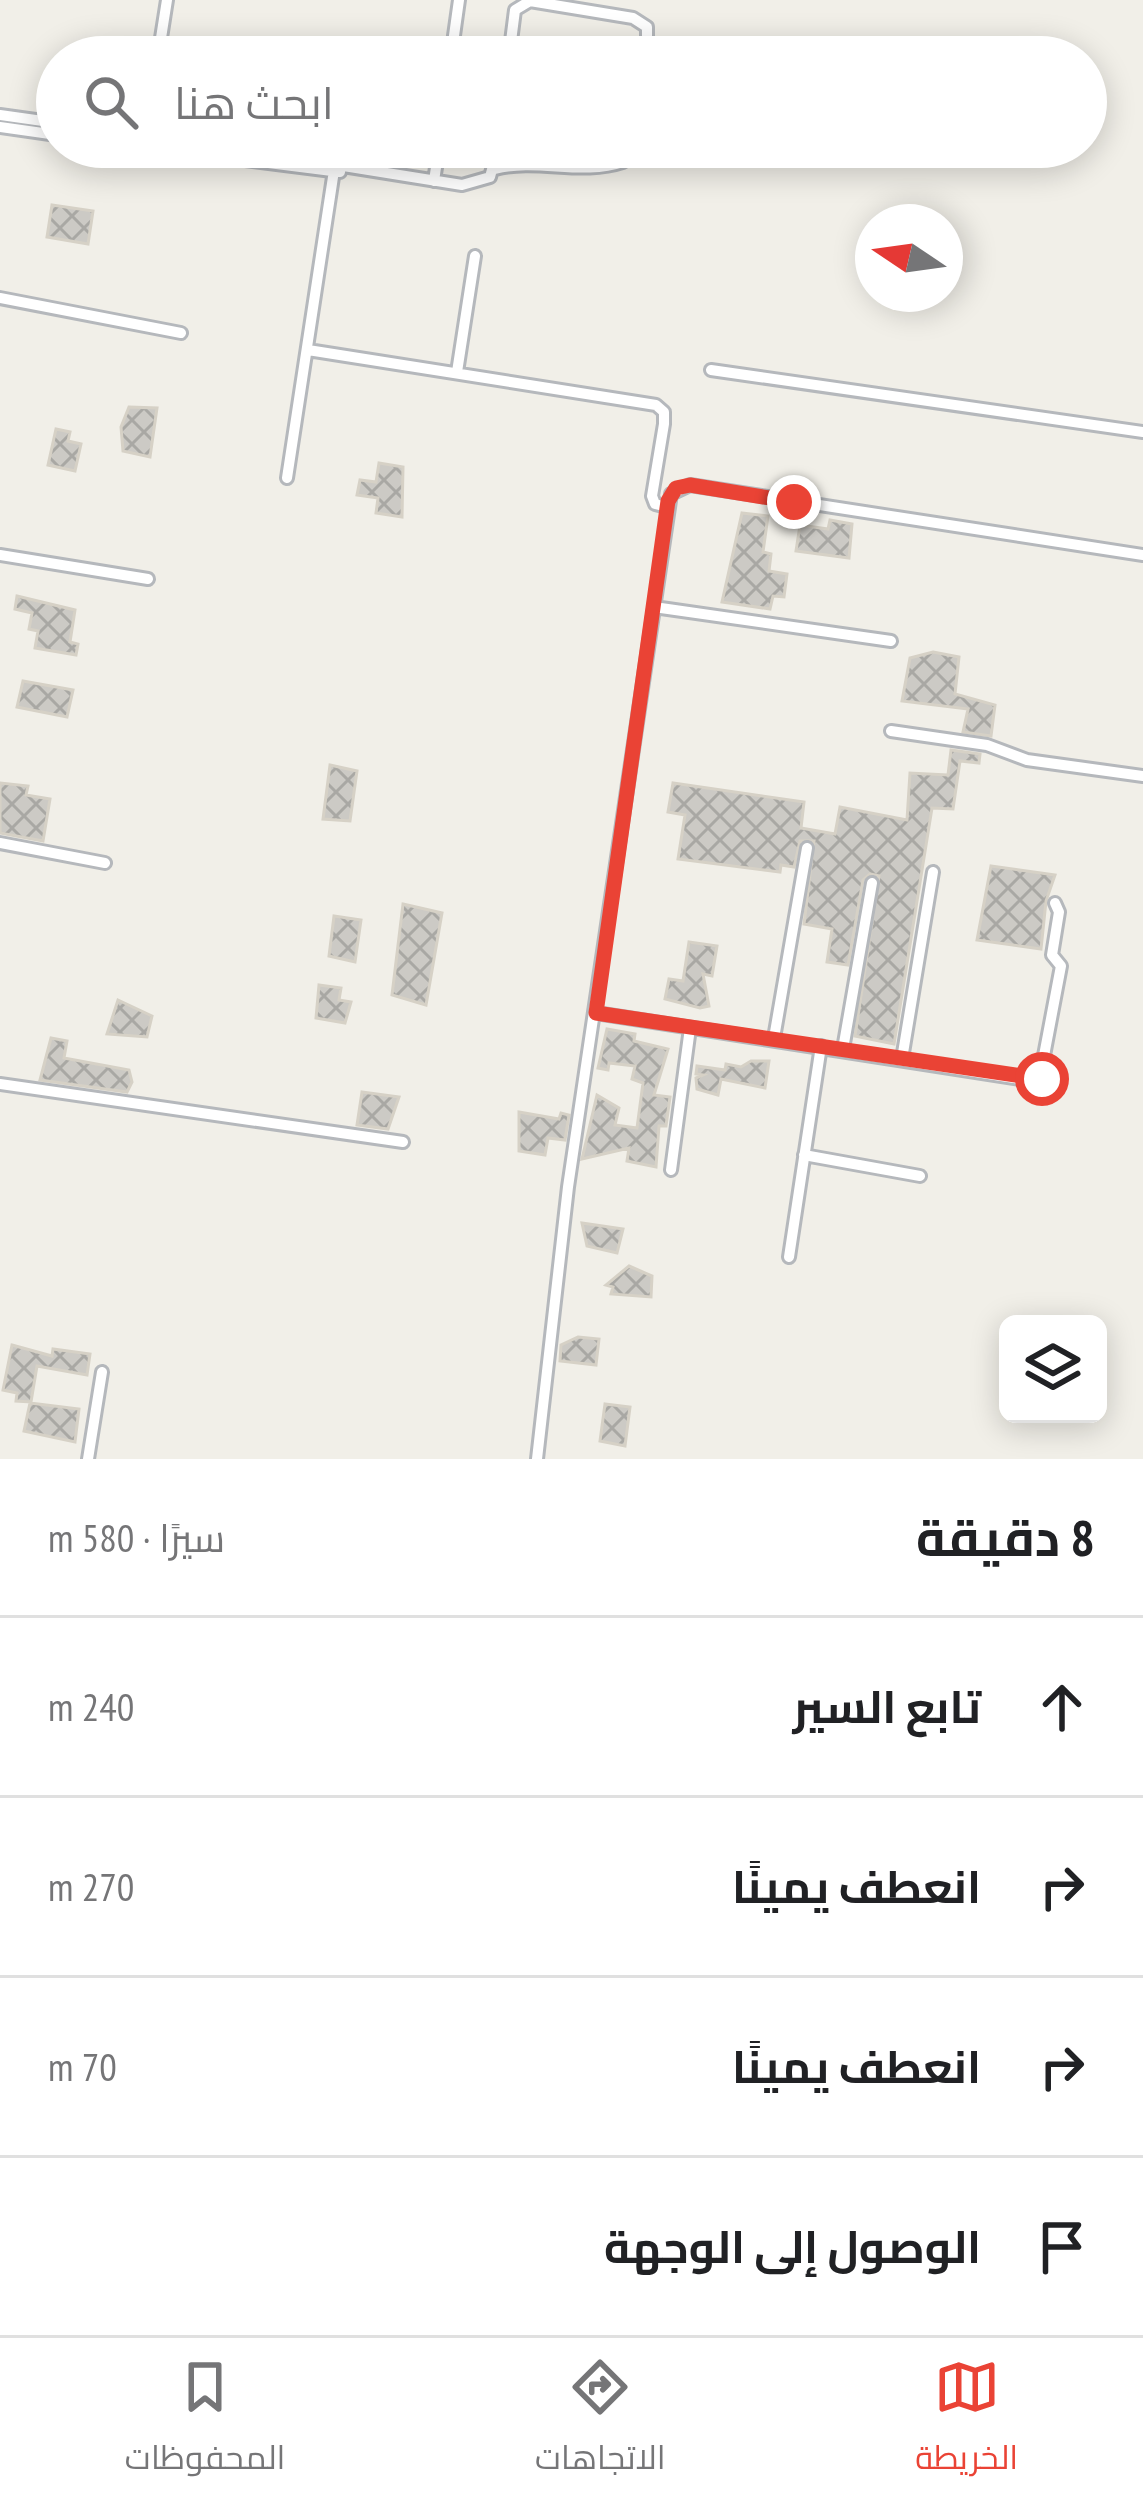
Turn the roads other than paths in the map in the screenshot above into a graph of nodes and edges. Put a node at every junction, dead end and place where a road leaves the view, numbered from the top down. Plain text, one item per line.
1 (166, 0) edge
2 (459, 0) edge
3 (161, 36) edge
4 (454, 36) edge
5 (512, 36) edge
6 (647, 36) edge
7 (0, 115) edge
8 (36, 120) edge
9 (0, 127) edge
10 (36, 132) edge
11 (325, 168) edge
12 (329, 168) edge
13 (436, 168) edge
14 (501, 168) edge
15 (334, 169) junction
16 (495, 169) joint
17 (434, 181) junction
18 (475, 256) dead end
19 (0, 298) edge
20 (181, 333) dead end
21 (308, 350) junction
22 (711, 370) dead end
23 (457, 372) junction
24 (1143, 432) edge
25 (287, 478) dead end
26 (667, 507) junction
27 (0, 555) edge
28 (1143, 555) edge
29 (148, 578) dead end
30 (654, 607) junction
31 (892, 641) dead end
32 (892, 731) dead end
33 (1143, 776) edge
34 (0, 843) edge
35 (807, 848) dead end
36 (105, 862) dead end
37 (932, 872) dead end
38 (872, 883) dead end
39 (1054, 903) dead end
40 (596, 1013) junction
41 (690, 1028) junction
42 (774, 1038) junction
43 (821, 1046) junction
44 (843, 1049) junction
45 (902, 1059) junction
46 (0, 1084) edge
47 (404, 1142) dead end
48 (804, 1155) junction
49 (671, 1171) dead end
50 (920, 1176) dead end
51 (789, 1257) dead end
52 (102, 1372) dead end
53 (88, 1459) edge
54 (537, 1459) edge

1 - 3 street
2 - 4 street
5 - 6 street
7 - 8 street
9 - 10 street
11 - 15 street
12 - 15 street
13 - 17 street
14 - 16 street
15 - 17 street
15 - 21 street
16 - 17 street
18 - 23 street
19 - 20 street
21 - 23 street
21 - 25 street
22 - 24 street
23 - 26 street
26 - 28 street
26 - 30 street
27 - 29 street
30 - 31 street
30 - 40 street
32 - 33 street
34 - 36 street
35 - 42 street
37 - 45 street
38 - 44 street
39 - 45 street
40 - 41 street
40 - 54 street
41 - 42 street
41 - 49 street
42 - 43 street
43 - 44 street
43 - 48 street
44 - 45 street
46 - 47 street
48 - 50 street
48 - 51 street
52 - 53 street

